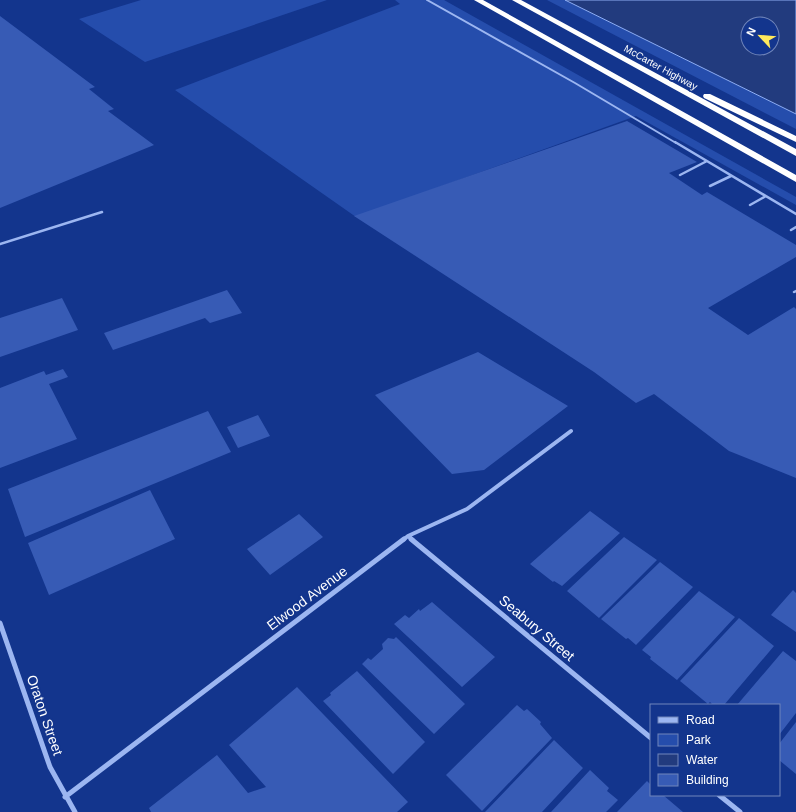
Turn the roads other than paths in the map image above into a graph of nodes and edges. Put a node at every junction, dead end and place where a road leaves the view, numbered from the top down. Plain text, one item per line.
1 (426, 0) edge
2 (472, 0) edge
3 (478, 0) edge
4 (516, 0) edge
5 (518, 23) junction
6 (563, 26) junction
7 (796, 139) edge
8 (796, 153) edge
9 (707, 161) junction
10 (680, 175) dead end
11 (731, 176) junction
12 (796, 179) edge
13 (710, 186) dead end
14 (766, 196) junction
15 (750, 205) dead end
16 (102, 212) dead end
17 (796, 214) edge
18 (796, 227) edge
19 (791, 230) dead end
20 (0, 244) edge
21 (571, 431) dead end
22 (408, 536) junction
23 (0, 623) edge
24 (650, 737) edge
25 (720, 796) edge
26 (65, 797) junction
27 (75, 812) edge
28 (740, 812) edge

1 - 9 lane
2 - 5 highway
3 - 5 highway
4 - 6 highway, McCarter Highway
5 - 12 highway
6 - 7 highway
6 - 8 highway, McCarter Highway
9 - 10 lane
9 - 11 lane
11 - 13 lane
11 - 14 lane
14 - 15 lane
14 - 17 lane
16 - 20 lane
18 - 19 lane
21 - 22 street, Elwood Avenue
22 - 24 street, Seabury Street
22 - 26 street, Elwood Avenue
23 - 26 street, Oraton Street
25 - 28 street
26 - 27 street, Oraton Street

